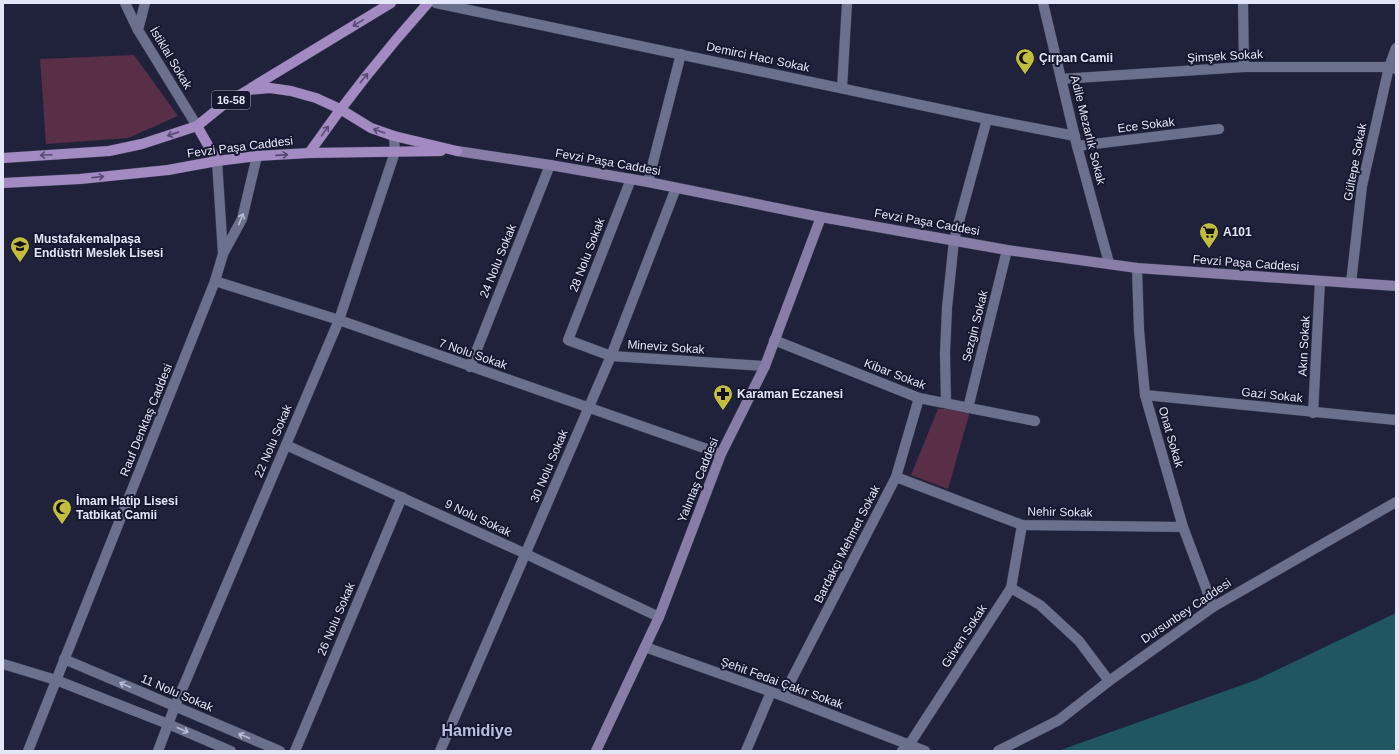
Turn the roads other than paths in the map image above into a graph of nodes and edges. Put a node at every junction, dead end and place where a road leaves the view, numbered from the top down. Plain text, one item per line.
1 (125, 3) edge
2 (145, 3) edge
3 (391, 3) edge
4 (428, 3) edge
5 (436, 3) edge
6 (847, 3) edge
7 (1043, 3) edge
8 (1243, 3) edge
9 (138, 30) junction
10 (1396, 48) edge
11 (680, 54) junction
12 (1244, 67) junction
13 (1393, 68) edge
14 (1061, 79) junction
15 (842, 88) junction
16 (248, 90) junction
17 (340, 109) junction
18 (987, 119) junction
19 (197, 126) junction
20 (1219, 129) dead end
21 (394, 136) junction
22 (1076, 141) junction
23 (457, 151) junction
24 (395, 152) junction
25 (309, 153) junction
26 (257, 156) junction
27 (3, 158) edge
28 (217, 160) junction
29 (550, 164) junction
30 (631, 179) junction
31 (648, 182) junction
32 (3, 183) edge
33 (676, 188) junction
34 (821, 217) junction
35 (954, 240) junction
36 (1007, 250) junction
37 (223, 254) junction
38 (1109, 263) junction
39 (1137, 268) junction
40 (215, 281) junction
41 (1320, 281) junction
42 (1351, 283) junction
43 (1396, 286) edge
44 (339, 320) junction
45 (568, 340) joint
46 (774, 340) junction
47 (611, 356) junction
48 (765, 366) junction
49 (470, 367) junction
50 (1145, 395) junction
51 (920, 398) junction
52 (946, 403) junction
53 (588, 408) junction
54 (968, 408) junction
55 (1313, 413) junction
56 (1396, 420) edge
57 (1035, 421) dead end
58 (286, 445) junction
59 (721, 454) junction
60 (896, 477) junction
61 (402, 497) junction
62 (1396, 502) edge
63 (1022, 525) junction
64 (1183, 527) junction
65 (526, 554) junction
66 (1011, 588) junction
67 (1213, 607) junction
68 (659, 617) junction
69 (645, 647) junction
70 (64, 659) junction
71 (3, 664) edge
72 (56, 680) junction
73 (1109, 681) junction
74 (771, 692) junction
75 (783, 696) junction
76 (175, 706) junction
77 (168, 724) junction
78 (905, 748) edge
79 (28, 751) edge
80 (158, 751) edge
81 (231, 751) edge
82 (280, 751) edge
83 (295, 751) edge
84 (440, 751) edge
85 (596, 751) edge
86 (746, 751) edge
87 (925, 751) edge
88 (998, 751) edge

1 - 9 street, İstiklal Sokak
2 - 9 street
3 -> 16 main road
17 -> 4 main road
5 - 11 street, Demirci Hacı Sokak
6 - 15 street
7 - 14 street, Adile Mezarlık Sokak
8 - 12 street
9 - 19 street, İstiklal Sokak
10 - 13 street, Gültepe Sokak
11 - 15 street, Demirci Hacı Sokak
11 - 31 street
12 - 13 street, Şimşek Sokak
12 - 14 street, Şimşek Sokak
13 - 42 street, Gültepe Sokak
14 - 22 street, Adile Mezarlık Sokak
15 - 18 street, Demirci Hacı Sokak
16 - 17 main road, Fevzi Paşa Caddesi / 16-58
16 - 19 main road, Fevzi Paşa Caddesi / 16-58
21 -> 17 main road, Fevzi Paşa Caddesi / 16-58
25 -> 17 main road
18 - 22 street, Demirci Hacı Sokak
18 - 35 street
19 -> 27 main road, Fevzi Paşa Caddesi / 16-58
19 - 28 main road
20 - 22 street, Ece Sokak
21 - 23 main road, Fevzi Paşa Caddesi / 16-58
21 - 24 street, 22 Nolu Sokak
22 - 38 street, Adile Mezarlık Sokak
23 - 24 main road, Fevzi Paşa Caddesi
23 - 29 main road, Fevzi Paşa Caddesi
24 - 25 main road, Fevzi Paşa Caddesi
24 - 44 street, 22 Nolu Sokak
26 -> 25 main road, Fevzi Paşa Caddesi
26 - 28 main road, Fevzi Paşa Caddesi
37 -> 26 street
32 -> 28 main road, Fevzi Paşa Caddesi
28 - 37 street
29 - 30 main road, Fevzi Paşa Caddesi
29 - 49 street, 24 Nolu Sokak
30 - 31 main road, Fevzi Paşa Caddesi
30 - 45 street, 28 Nolu Sokak
31 - 33 main road, Fevzi Paşa Caddesi
33 - 34 main road, Fevzi Paşa Caddesi
33 - 47 street, 30 Nolu Sokak
34 - 35 main road, Fevzi Paşa Caddesi
34 - 46 main road, Yalıntaş Caddesi
35 - 36 main road, Fevzi Paşa Caddesi
35 - 52 street
36 - 38 main road, Fevzi Paşa Caddesi
36 - 54 street, Sezgin Sokak
37 - 40 street, Rauf Denktaş Caddesi
38 - 39 main road, Fevzi Paşa Caddesi
39 - 41 main road, Fevzi Paşa Caddesi
39 - 50 street, Onat Sokak
40 - 44 street, 7 Nolu Sokak
40 - 70 street, Rauf Denktaş Caddesi
41 - 42 main road, Fevzi Paşa Caddesi
41 - 55 street, Akın Sokak
42 - 43 main road, Fevzi Paşa Caddesi
44 - 49 street, 7 Nolu Sokak
44 - 58 street, 22 Nolu Sokak
45 - 47 street, Mineviz Sokak
46 - 48 main road, Yalıntaş Caddesi
46 - 51 street, Kibar Sokak
47 - 48 street, Mineviz Sokak
47 - 53 street, 30 Nolu Sokak
48 - 59 main road, Yalıntaş Caddesi
49 - 53 street, 7 Nolu Sokak
50 - 55 street, Gazi Sokak
50 - 64 street, Onat Sokak
51 - 52 street, Kibar Sokak
51 - 60 street, Bardakçı Mehmet Sokak
52 - 54 street, Kibar Sokak
53 - 59 street, 7 Nolu Sokak
53 - 65 street, 30 Nolu Sokak
54 - 57 street, Kibar Sokak
55 - 56 street, Gazi Sokak
58 - 61 street, 9 Nolu Sokak
58 - 76 street, 22 Nolu Sokak
59 - 68 main road, Yalıntaş Caddesi
60 - 63 street, Nehir Sokak
60 - 75 street, Bardakçı Mehmet Sokak
61 - 65 street, 9 Nolu Sokak
61 - 83 street, 26 Nolu Sokak
62 - 67 street, Dursunbey Caddesi
63 - 64 street, Nehir Sokak
63 - 66 street, Güven Sokak
64 - 67 street, Onat Sokak
65 - 68 street, 9 Nolu Sokak
65 - 84 street, 30 Nolu Sokak
66 - 73 street
66 - 78 street, Güven Sokak
67 - 73 street, Dursunbey Caddesi
68 - 69 main road, Yalıntaş Caddesi
69 - 74 street, Şehit Fedai Çakır Sokak
69 - 85 main road, Yalıntaş Caddesi
70 - 72 street, Rauf Denktaş Caddesi
76 -> 70 street, 11 Nolu Sokak
71 - 72 street
72 - 77 street
72 - 79 street, Rauf Denktaş Caddesi
73 - 88 street, Dursunbey Caddesi
74 - 75 street, Şehit Fedai Çakır Sokak
74 - 86 street
75 - 78 street, Şehit Fedai Çakır Sokak
76 - 77 street, 22 Nolu Sokak
82 -> 76 street, 11 Nolu Sokak
77 - 80 street, 22 Nolu Sokak
77 -> 81 street
78 - 87 street

